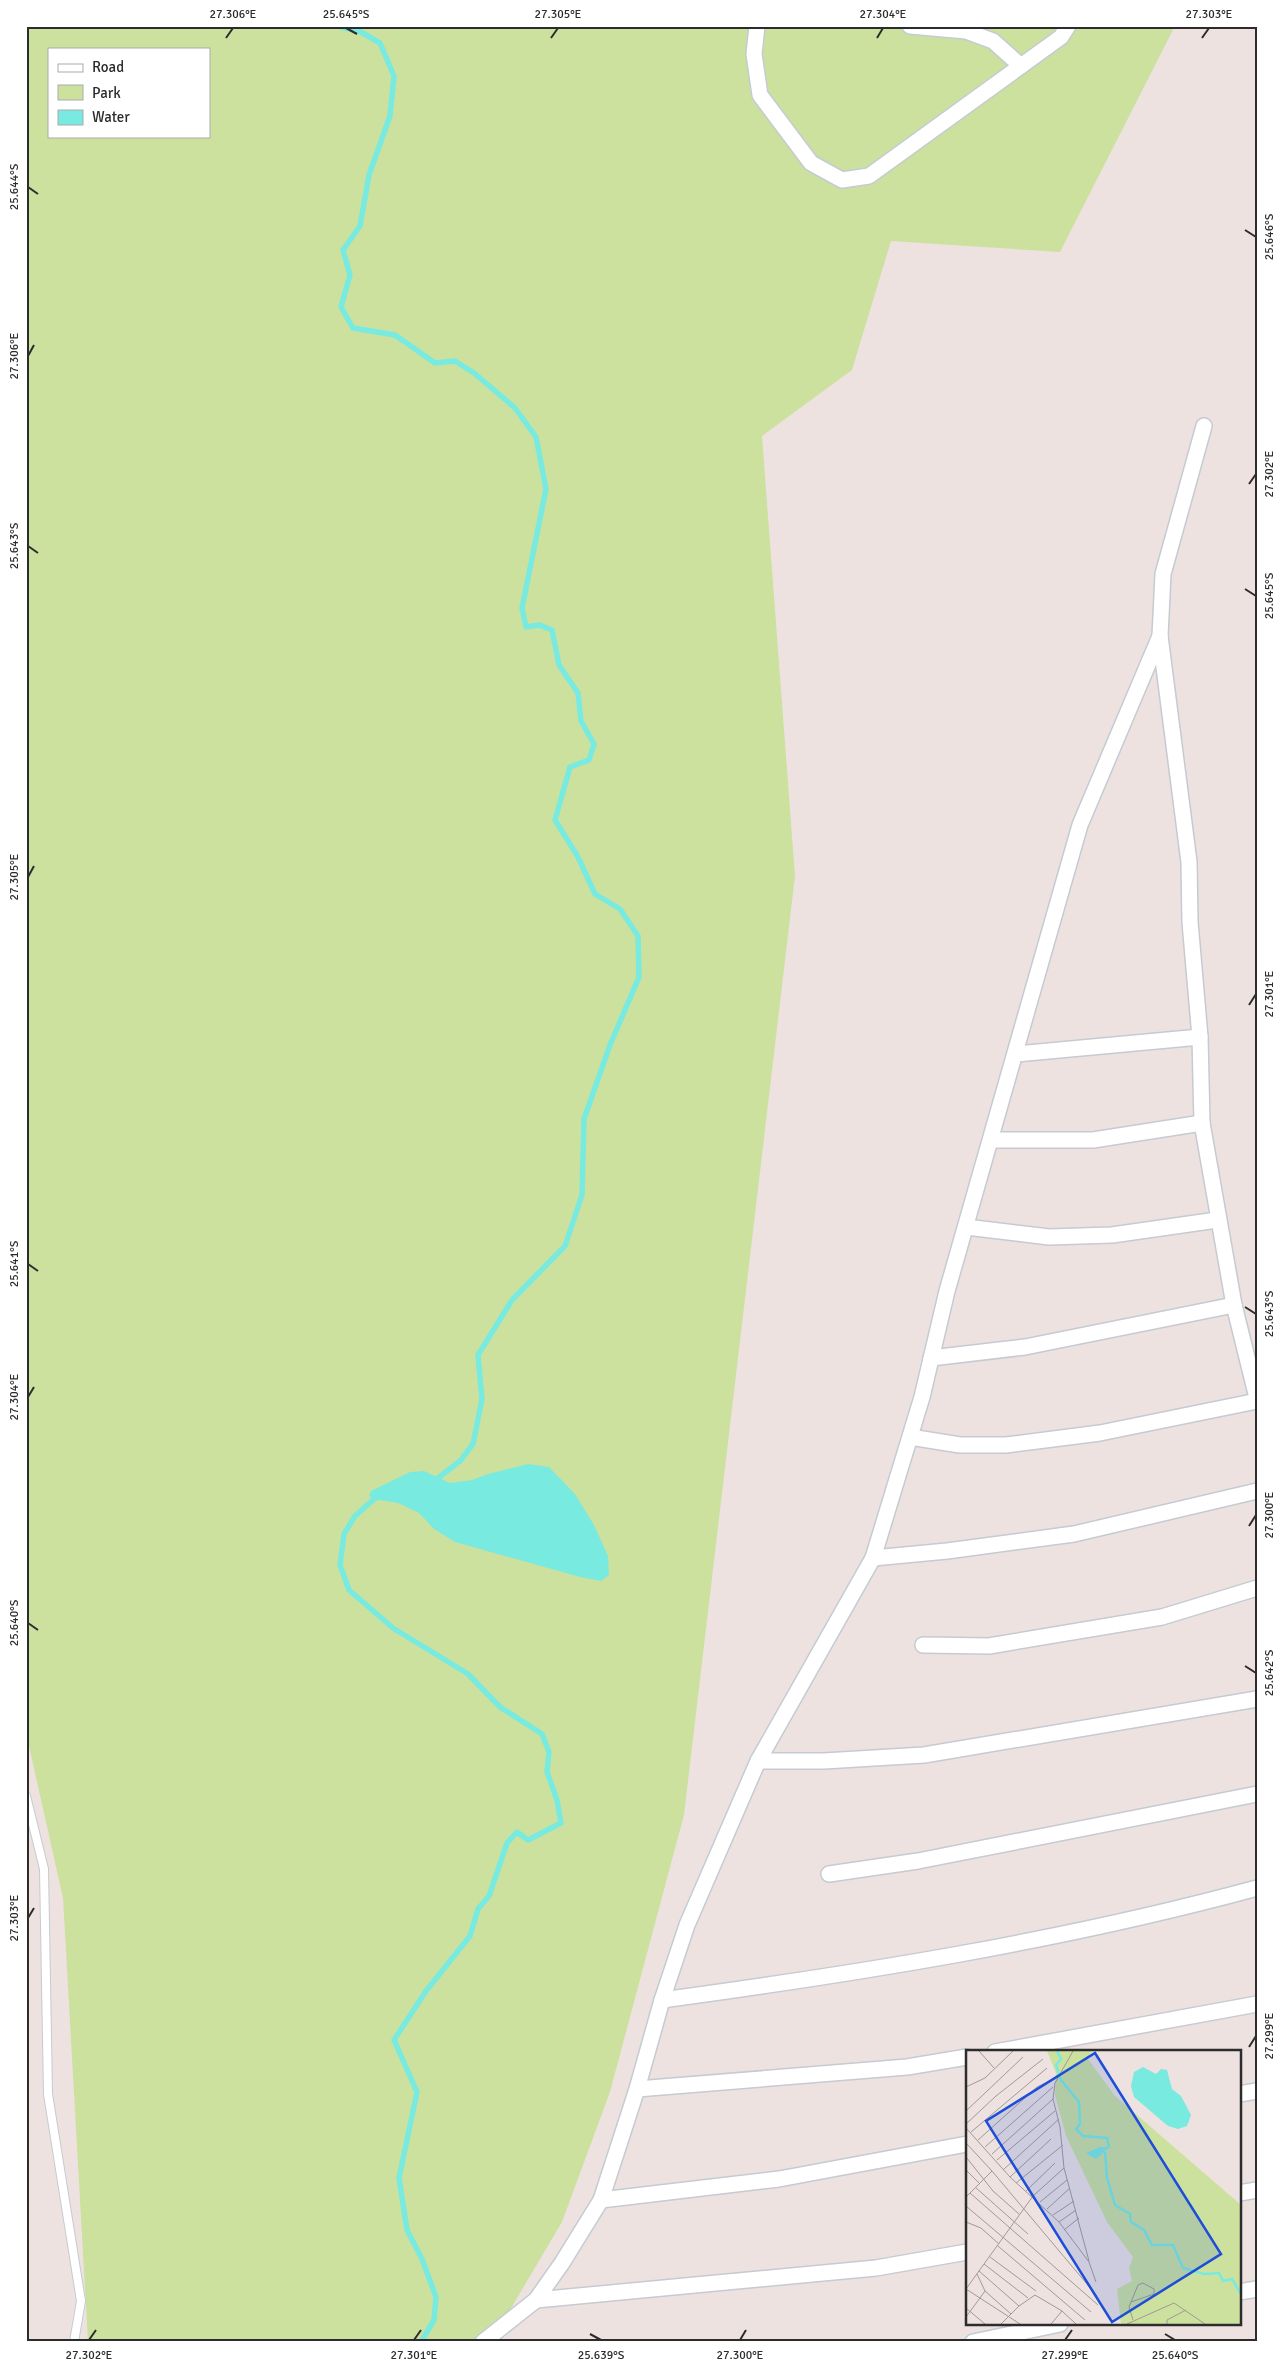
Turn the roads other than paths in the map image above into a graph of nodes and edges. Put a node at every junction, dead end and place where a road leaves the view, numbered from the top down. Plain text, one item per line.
1 (757, 26) edge
2 (910, 26) edge
3 (1068, 26) edge
4 (1020, 66) junction
5 (1204, 426) dead end
6 (1160, 636) junction
7 (1200, 1037) junction
8 (1016, 1054) junction
9 (1202, 1123) junction
10 (991, 1140) junction
11 (1217, 1220) junction
12 (966, 1227) junction
13 (1234, 1305) junction
14 (931, 1358) junction
15 (1257, 1400) edge
16 (910, 1437) junction
17 (1257, 1491) edge
18 (873, 1558) junction
19 (1257, 1588) edge
20 (923, 1645) dead end
21 (1257, 1698) edge
22 (758, 1761) junction
23 (1257, 1794) edge
24 (26, 1796) edge
25 (829, 1874) dead end
26 (1257, 1888) edge
27 (662, 2000) junction
28 (1257, 2004) edge
29 (1006, 2050) edge
30 (966, 2057) edge
31 (637, 2089) junction
32 (1257, 2091) edge
33 (1240, 2094) edge
34 (966, 2144) edge
35 (1257, 2190) edge
36 (1240, 2193) edge
37 (601, 2200) junction
38 (966, 2252) edge
39 (1257, 2289) edge
40 (1240, 2292) edge
41 (536, 2300) junction
42 (1050, 2326) edge
43 (74, 2342) edge
44 (483, 2342) edge
45 (972, 2342) edge

1 - 4 street
2 - 4 street
3 - 4 street
5 - 6 street
6 - 7 street
6 - 8 street
7 - 8 street
7 - 9 street
8 - 10 street
9 - 10 street
9 - 11 street
10 - 12 street
11 - 12 street
11 - 13 street
12 - 14 street
13 - 14 street
13 - 15 street
14 - 16 street
15 - 16 street
16 - 18 street
17 - 18 street
18 - 22 street
19 - 20 street
21 - 22 street
22 - 27 street
23 - 25 street
24 - 43 lane
26 - 27 street
27 - 31 street
28 - 29 street
30 - 31 street
31 - 37 street
32 - 33 street
34 - 37 street
35 - 36 street
37 - 41 street
38 - 41 street
39 - 40 street
41 - 44 street
42 - 45 street

